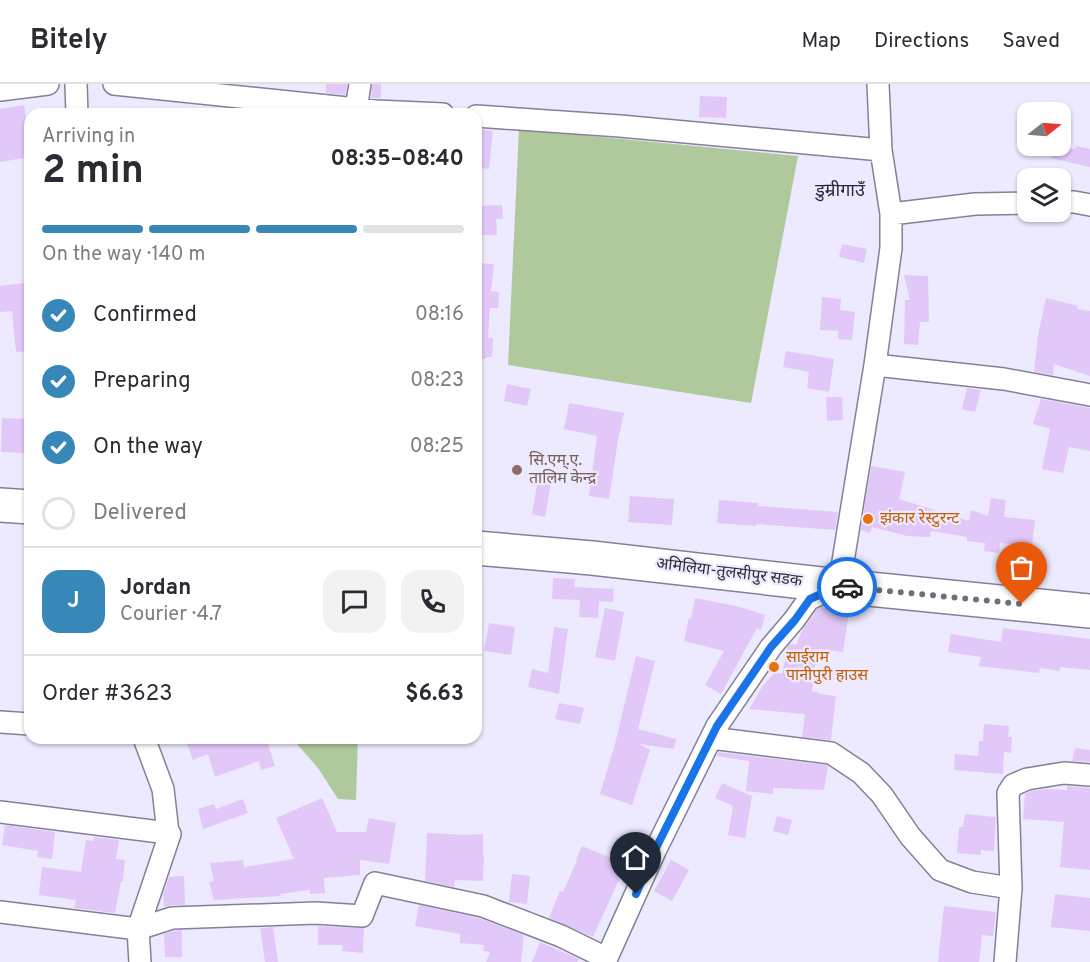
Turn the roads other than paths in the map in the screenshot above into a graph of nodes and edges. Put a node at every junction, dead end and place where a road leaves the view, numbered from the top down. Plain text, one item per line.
1 (48, 84) edge
2 (76, 84) edge
3 (114, 84) edge
4 (360, 84) edge
5 (878, 84) edge
6 (0, 90) edge
7 (77, 108) edge
8 (346, 108) edge
9 (356, 108) edge
10 (482, 116) edge
11 (881, 150) junction
12 (1071, 202) edge
13 (1017, 203) edge
14 (1090, 205) edge
15 (891, 214) junction
16 (875, 365) junction
17 (1090, 395) edge
18 (0, 505) edge
19 (24, 507) edge
20 (482, 549) edge
21 (839, 586) junction
22 (1090, 611) edge
23 (0, 722) edge
24 (24, 724) edge
25 (711, 738) junction
26 (146, 744) edge
27 (1090, 775) edge
28 (0, 812) edge
29 (168, 833) junction
30 (1011, 888) junction
31 (0, 912) edge
32 (138, 929) junction
33 (605, 960) edge
34 (140, 962) edge
35 (1005, 962) edge

1 - 6 street
2 - 7 street
3 - 8 street
4 - 9 street
5 - 11 street
10 - 11 street
11 - 15 street
12 - 14 street
13 - 15 street
15 - 16 street
16 - 17 street
16 - 21 street
18 - 19 main road
20 - 21 main road, अमिलिया-तुलसीपुर सडक
21 - 22 main road, अमिलिया-तुलसीपुर सडक
21 - 25 street
23 - 24 street
25 - 30 street
25 - 33 street
26 - 29 street
27 - 30 street
28 - 29 street
29 - 32 street
30 - 35 street
31 - 32 street
32 - 33 street
32 - 34 street

